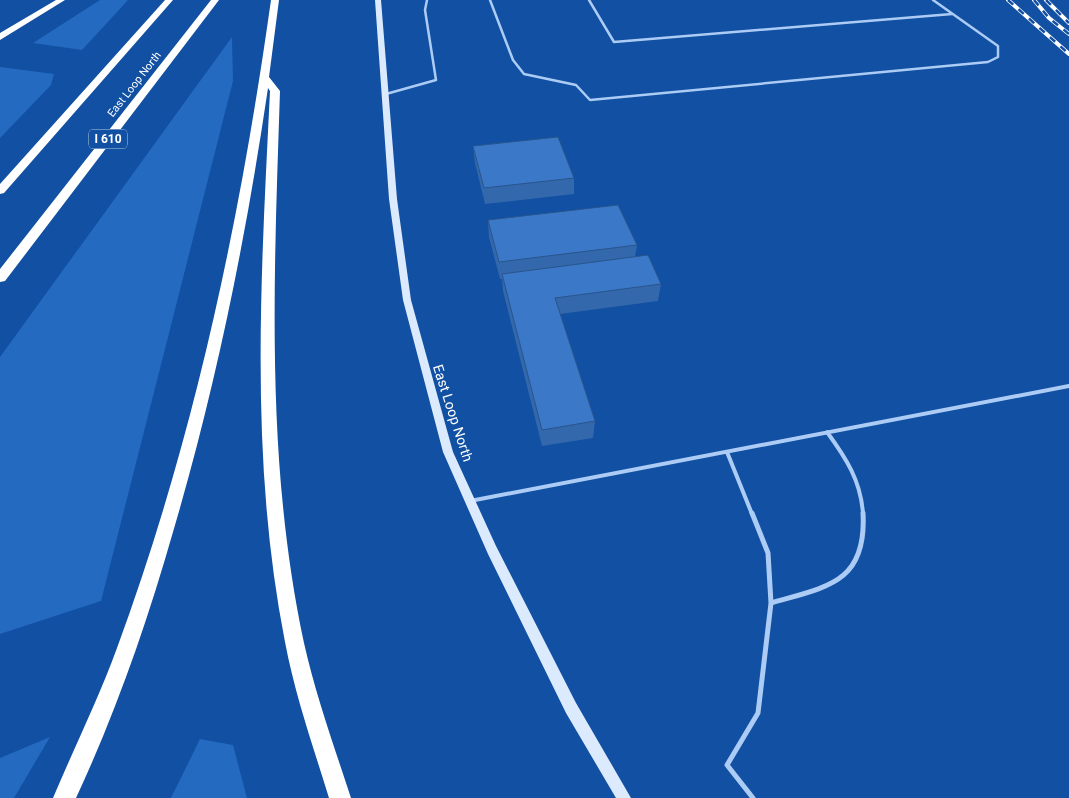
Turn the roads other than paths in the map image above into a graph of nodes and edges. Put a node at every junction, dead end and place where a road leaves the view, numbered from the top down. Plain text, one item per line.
1 (61, 0) edge
2 (169, 0) edge
3 (215, 0) edge
4 (275, 0) edge
5 (378, 0) edge
6 (427, 0) edge
7 (490, 0) edge
8 (589, 0) edge
9 (933, 0) edge
10 (952, 14) junction
11 (0, 37) edge
12 (265, 78) junction
13 (385, 94) junction
14 (0, 191) edge
15 (0, 278) edge
16 (1069, 386) edge
17 (827, 432) junction
18 (727, 452) junction
19 (470, 501) junction
20 (771, 603) junction
21 (64, 798) edge
22 (340, 798) edge
23 (624, 798) edge
24 (753, 798) edge

1 - 11 highway
2 - 14 highway, East Loop North
3 - 15 highway, East Loop North / I 610
4 - 12 highway
5 - 13 main road, East Loop North
6 - 13 lane
7 - 10 lane
8 - 10 lane
9 - 10 lane
12 - 21 highway
12 - 22 highway
13 - 19 main road, East Loop North
16 - 17 lane
17 - 18 lane
17 - 20 lane
18 - 19 lane
18 - 20 lane
19 - 23 main road, East Loop North
20 - 24 lane

